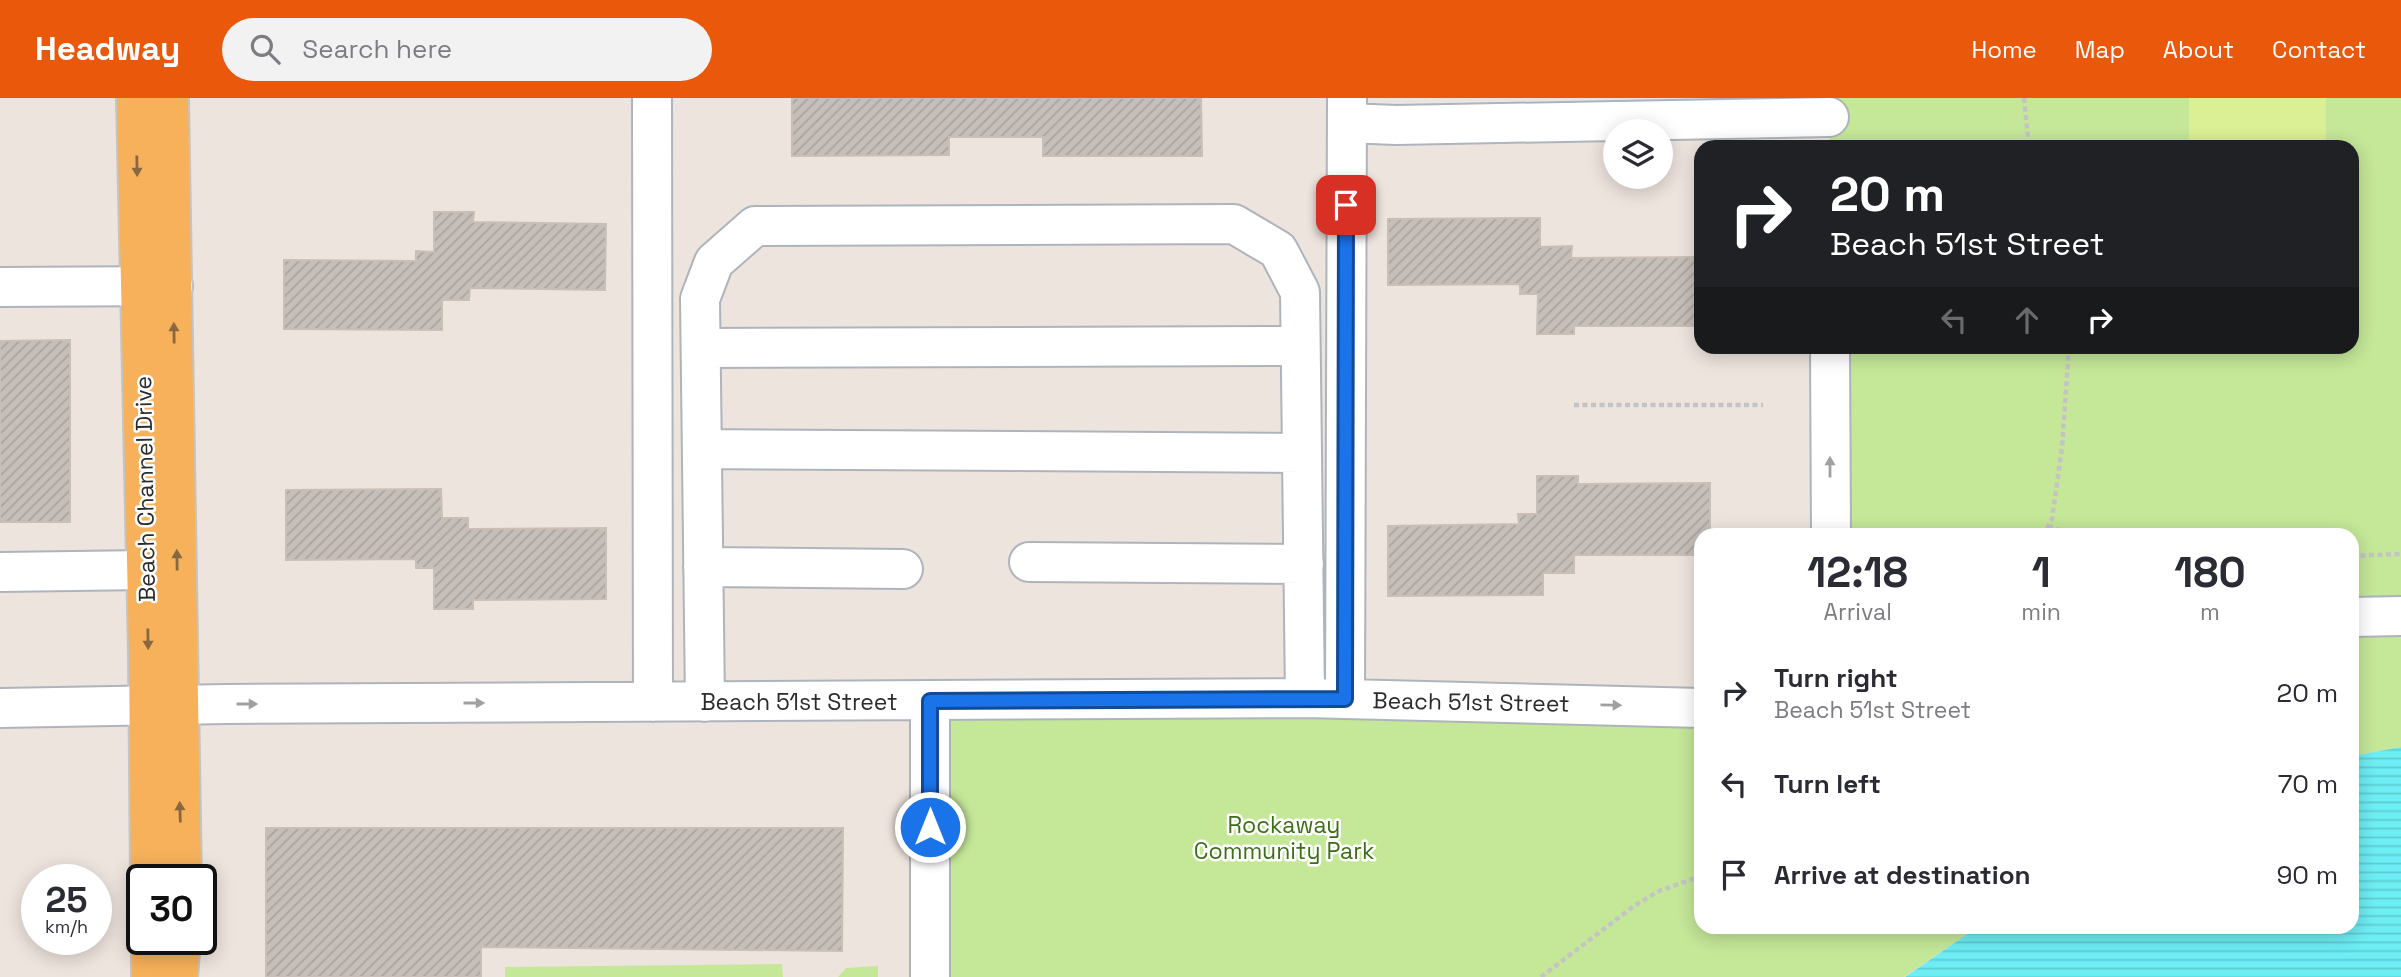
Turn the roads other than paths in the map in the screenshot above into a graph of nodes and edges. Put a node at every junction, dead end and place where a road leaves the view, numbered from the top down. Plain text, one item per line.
1 (136, 98) edge
2 (169, 98) edge
3 (652, 98) edge
4 (1347, 110) edge
5 (1829, 121) edge
6 (0, 287) edge
7 (156, 287) junction
8 (1300, 346) junction
9 (701, 348) junction
10 (1830, 354) edge
11 (702, 449) junction
12 (1302, 453) junction
13 (1830, 528) edge
14 (1029, 562) dead end
15 (1304, 564) junction
16 (703, 567) junction
17 (903, 569) dead end
18 (146, 570) junction
19 (0, 572) edge
20 (2401, 616) edge
21 (2359, 617) edge
22 (1305, 698) junction
23 (1345, 699) junction
24 (930, 701) junction
25 (653, 702) junction
26 (705, 702) junction
27 (164, 705) junction
28 (0, 708) edge
29 (1694, 708) edge
30 (151, 864) edge
31 (180, 864) edge
32 (151, 955) edge
33 (180, 955) edge
34 (151, 977) edge
35 (178, 977) edge
36 (930, 977) edge

1 -> 7 main road, Beach Channel Drive
2 - 7 main road, Beach Channel Drive
3 - 25 street
4 - 5 street
4 - 23 street
6 - 7 street
7 - 18 main road, Beach Channel Drive
27 -> 7 main road, Beach Channel Drive
8 - 9 street
8 - 9 street
8 - 12 street
9 - 11 street
13 -> 10 street
11 - 12 street
11 - 16 street
12 - 15 street
14 - 15 street
15 - 22 street
16 - 17 street
16 - 26 street
18 - 19 street
18 -> 27 main road, Beach Channel Drive
20 - 21 street
22 - 23 street, Beach 51st Street
22 - 24 street, Beach 51st Street
23 -> 29 street, Beach 51st Street
24 - 26 street, Beach 51st Street
24 - 36 street
25 - 26 street, Beach 51st Street
27 -> 25 street, Beach 51st Street
27 - 28 street, Beach 51st Street
27 - 30 main road, Beach Channel Drive
31 -> 27 main road, Beach Channel Drive
32 - 34 main road
33 - 35 main road

